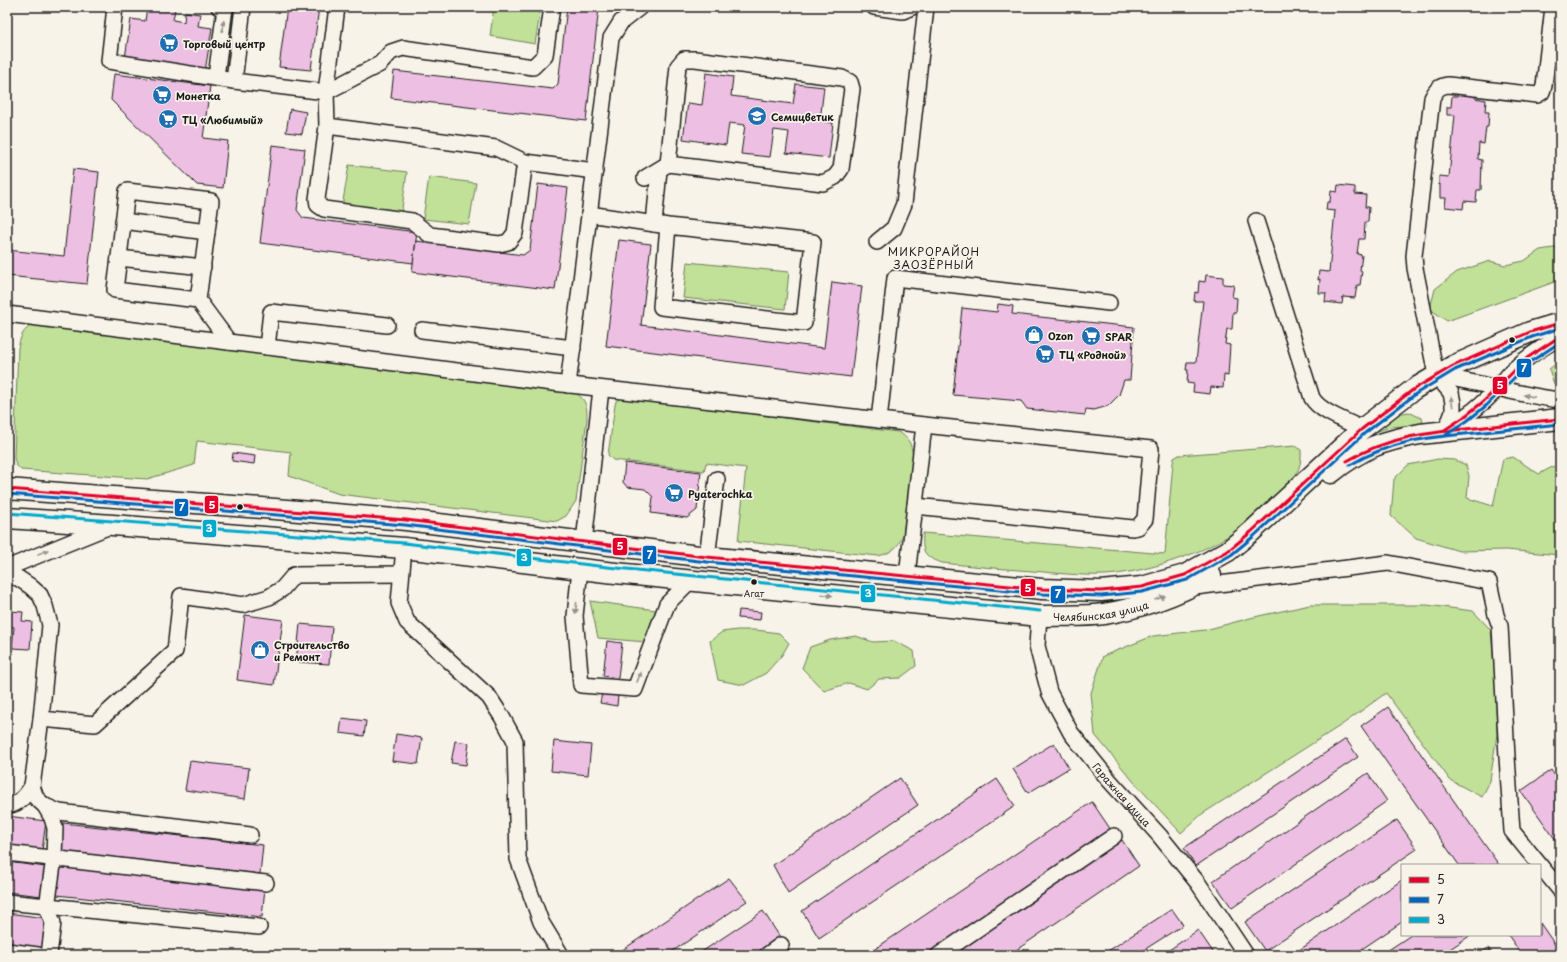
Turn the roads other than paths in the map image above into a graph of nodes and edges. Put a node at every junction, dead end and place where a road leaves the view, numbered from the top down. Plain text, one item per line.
1 (115, 7) edge
2 (219, 7) edge
3 (243, 7) edge
4 (338, 7) edge
5 (552, 7) edge
6 (640, 7) edge
7 (874, 7) edge
8 (912, 7) edge
9 (926, 7) edge
10 (1554, 7) edge
11 (216, 77) junction
12 (234, 81) junction
13 (326, 92) junction
14 (327, 126) junction
15 (525, 162) junction
16 (664, 167) junction
17 (595, 171) junction
18 (645, 178) dead end
19 (589, 214) junction
20 (123, 221) junction
21 (1256, 221) dead end
22 (661, 225) junction
23 (207, 232) junction
24 (877, 242) dead end
25 (119, 258) junction
26 (203, 267) junction
27 (198, 300) junction
28 (1109, 303) dead end
29 (7, 314) edge
30 (1560, 323) edge
31 (387, 326) dead end
32 (422, 330) dead end
33 (1560, 338) edge
34 (229, 342) junction
35 (267, 347) junction
36 (573, 348) junction
37 (1436, 375) junction
38 (568, 385) junction
39 (1498, 388) junction
40 (601, 389) junction
41 (1560, 400) edge
42 (1560, 419) edge
43 (879, 420) junction
44 (924, 425) junction
45 (1362, 429) junction
46 (1443, 431) junction
47 (717, 479) dead end
48 (7, 489) edge
49 (915, 506) junction
50 (276, 509) junction
51 (7, 518) edge
52 (406, 520) junction
53 (112, 525) junction
54 (273, 537) junction
55 (584, 542) junction
56 (404, 548) junction
57 (707, 557) junction
58 (7, 568) edge
59 (580, 569) junction
60 (401, 574) junction
61 (7, 576) edge
62 (907, 576) junction
63 (690, 581) junction
64 (1190, 588) junction
65 (1042, 589) junction
66 (1039, 616) junction
67 (41, 719) junction
68 (32, 786) junction
69 (7, 805) edge
70 (45, 806) junction
71 (250, 835) dead end
72 (1114, 836) dead end
73 (7, 853) edge
74 (54, 858) junction
75 (1538, 864) edge
76 (1541, 867) edge
77 (266, 883) dead end
78 (1560, 890) edge
79 (7, 902) edge
80 (47, 906) junction
81 (259, 927) dead end
82 (781, 946) dead end
83 (7, 951) edge
84 (38, 955) edge
85 (49, 955) edge
86 (560, 955) edge
87 (767, 955) edge
88 (939, 955) edge
89 (1246, 955) edge

1 - 11 street
11 -> 2 street
3 - 12 street
4 - 13 street
5 - 13 street
6 - 17 street
7 - 8 street
9 - 24 street
10 - 37 street
11 - 12 street
12 - 13 street
13 - 14 street
14 - 15 street
14 - 15 street
15 - 17 street
16 - 16 street
16 - 18 street
16 - 22 street
17 - 19 street
19 - 22 street
19 - 36 street
20 - 23 street
20 - 23 street
20 - 25 street
21 - 45 street
22 - 22 street
23 - 26 street
25 - 26 street
25 - 27 street
26 - 27 street
27 - 34 street
28 - 43 street
29 - 34 street
30 - 37 main road, Челябинская улица
31 - 35 street
32 - 36 street
33 - 39 street
34 - 35 street
35 - 38 street
36 - 38 street
37 - 39 street
37 - 45 main road, Челябинская улица
46 -> 37 street
38 - 40 street
41 -> 39 street
39 - 46 street
40 - 43 street
40 - 55 street
42 - 46 main road, Челябинская улица
43 - 44 street
44 - 49 street
44 - 49 street
45 - 65 main road, Челябинская улица
46 - 64 main road, Челябинская улица
47 - 57 street
48 - 50 main road, Челябинская улица
49 - 62 street
50 - 52 main road, Челябинская улица
50 - 54 main road
51 - 53 main road, Челябинская улица
52 - 55 main road, Челябинская улица
52 - 56 main road
53 - 54 main road, Челябинская улица
58 -> 53 street
54 - 56 main road, Челябинская улица
55 - 57 main road, Челябинская улица
55 - 59 main road
56 - 59 main road, Челябинская улица
56 - 60 street
57 - 62 main road, Челябинская улица
59 - 63 main road, Челябинская улица
59 -> 63 street
60 - 67 street
60 - 86 street
61 - 67 street
62 - 65 main road, Челябинская улица
63 -> 66 main road, Челябинская улица
66 -> 64 main road, Челябинская улица
64 - 75 street
65 - 66 main road
66 - 89 street, Гаражная улица
67 - 68 street
68 - 69 street
68 - 70 street
70 - 71 street
70 - 74 street
72 - 88 street
73 - 74 street
74 - 77 street
74 - 80 street
76 - 78 street
79 - 80 street
80 - 81 street
80 - 85 street
82 - 87 street
83 - 84 street

